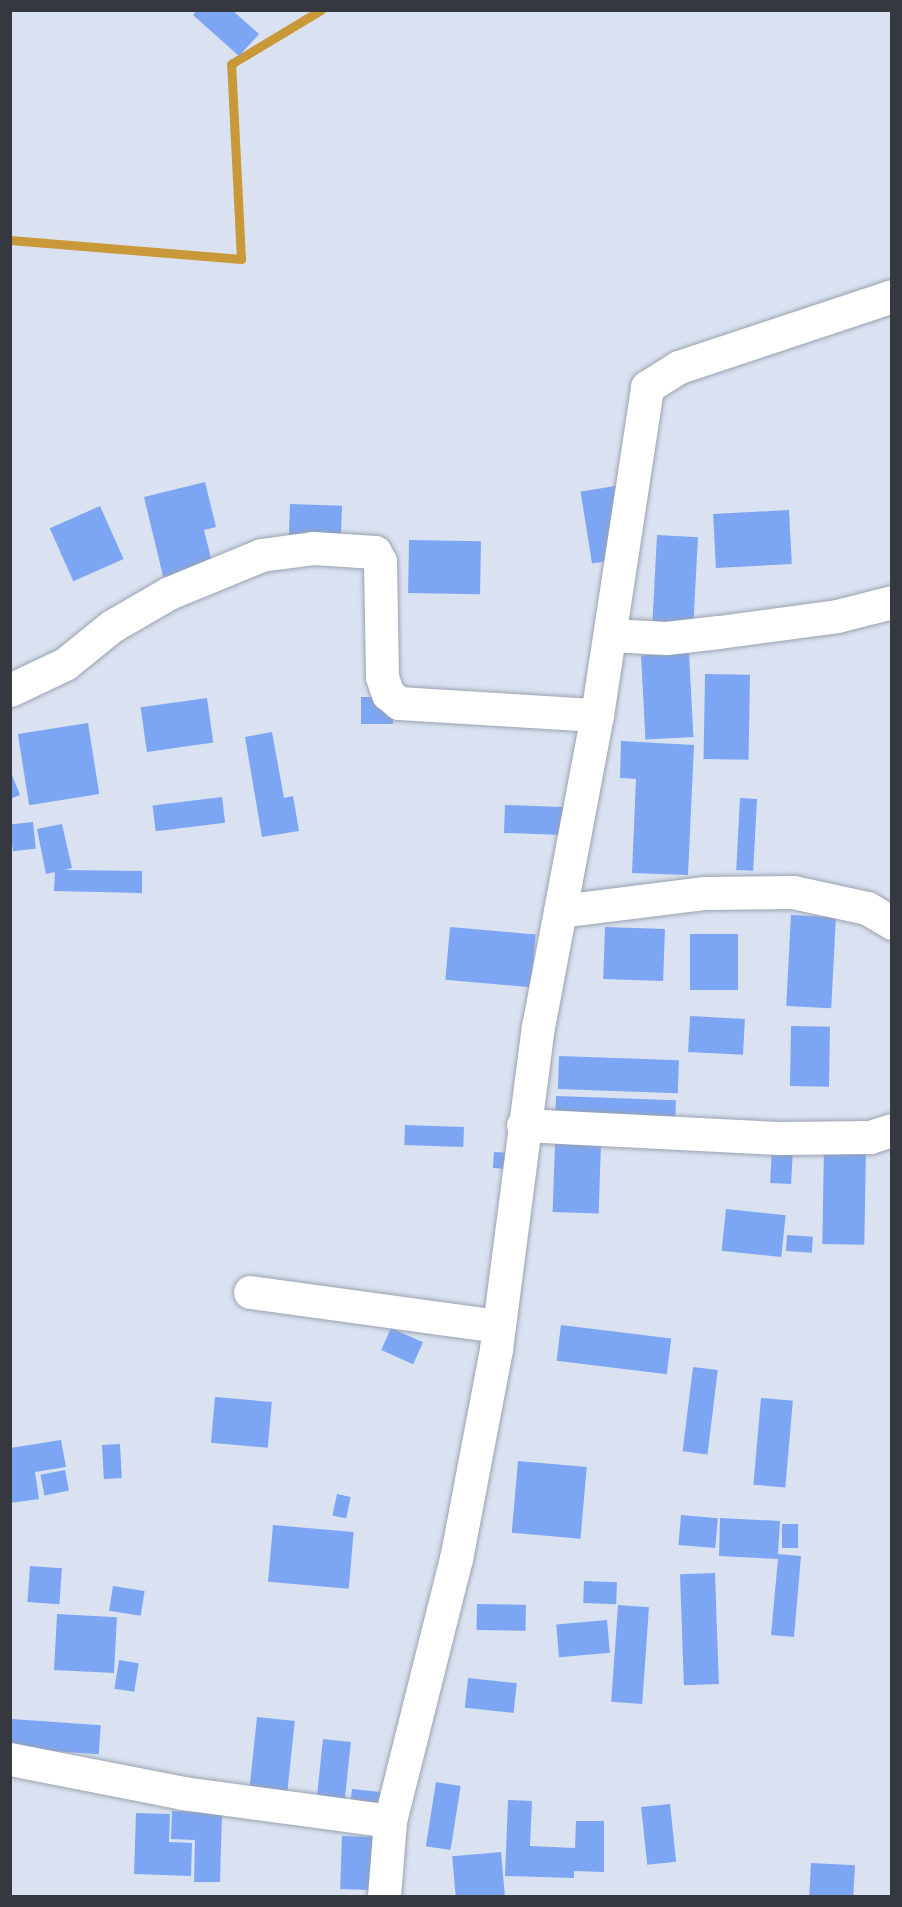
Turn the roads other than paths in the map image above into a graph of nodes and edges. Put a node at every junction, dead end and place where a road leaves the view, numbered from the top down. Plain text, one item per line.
1 (891, 296) edge
2 (891, 602) edge
3 (611, 635) junction
4 (10, 690) edge
5 (597, 715) junction
6 (560, 911) junction
7 (891, 923) edge
8 (523, 1125) junction
9 (891, 1130) edge
10 (250, 1293) dead end
11 (499, 1326) junction
12 (10, 1759) edge
13 (390, 1821) junction
14 (384, 1896) edge

1 - 3 street
2 - 3 street
3 - 5 street
4 - 5 street
5 - 6 street
6 - 7 street
6 - 8 street
8 - 9 street
8 - 11 street
10 - 11 street
11 - 13 street
12 - 13 street
13 - 14 street

